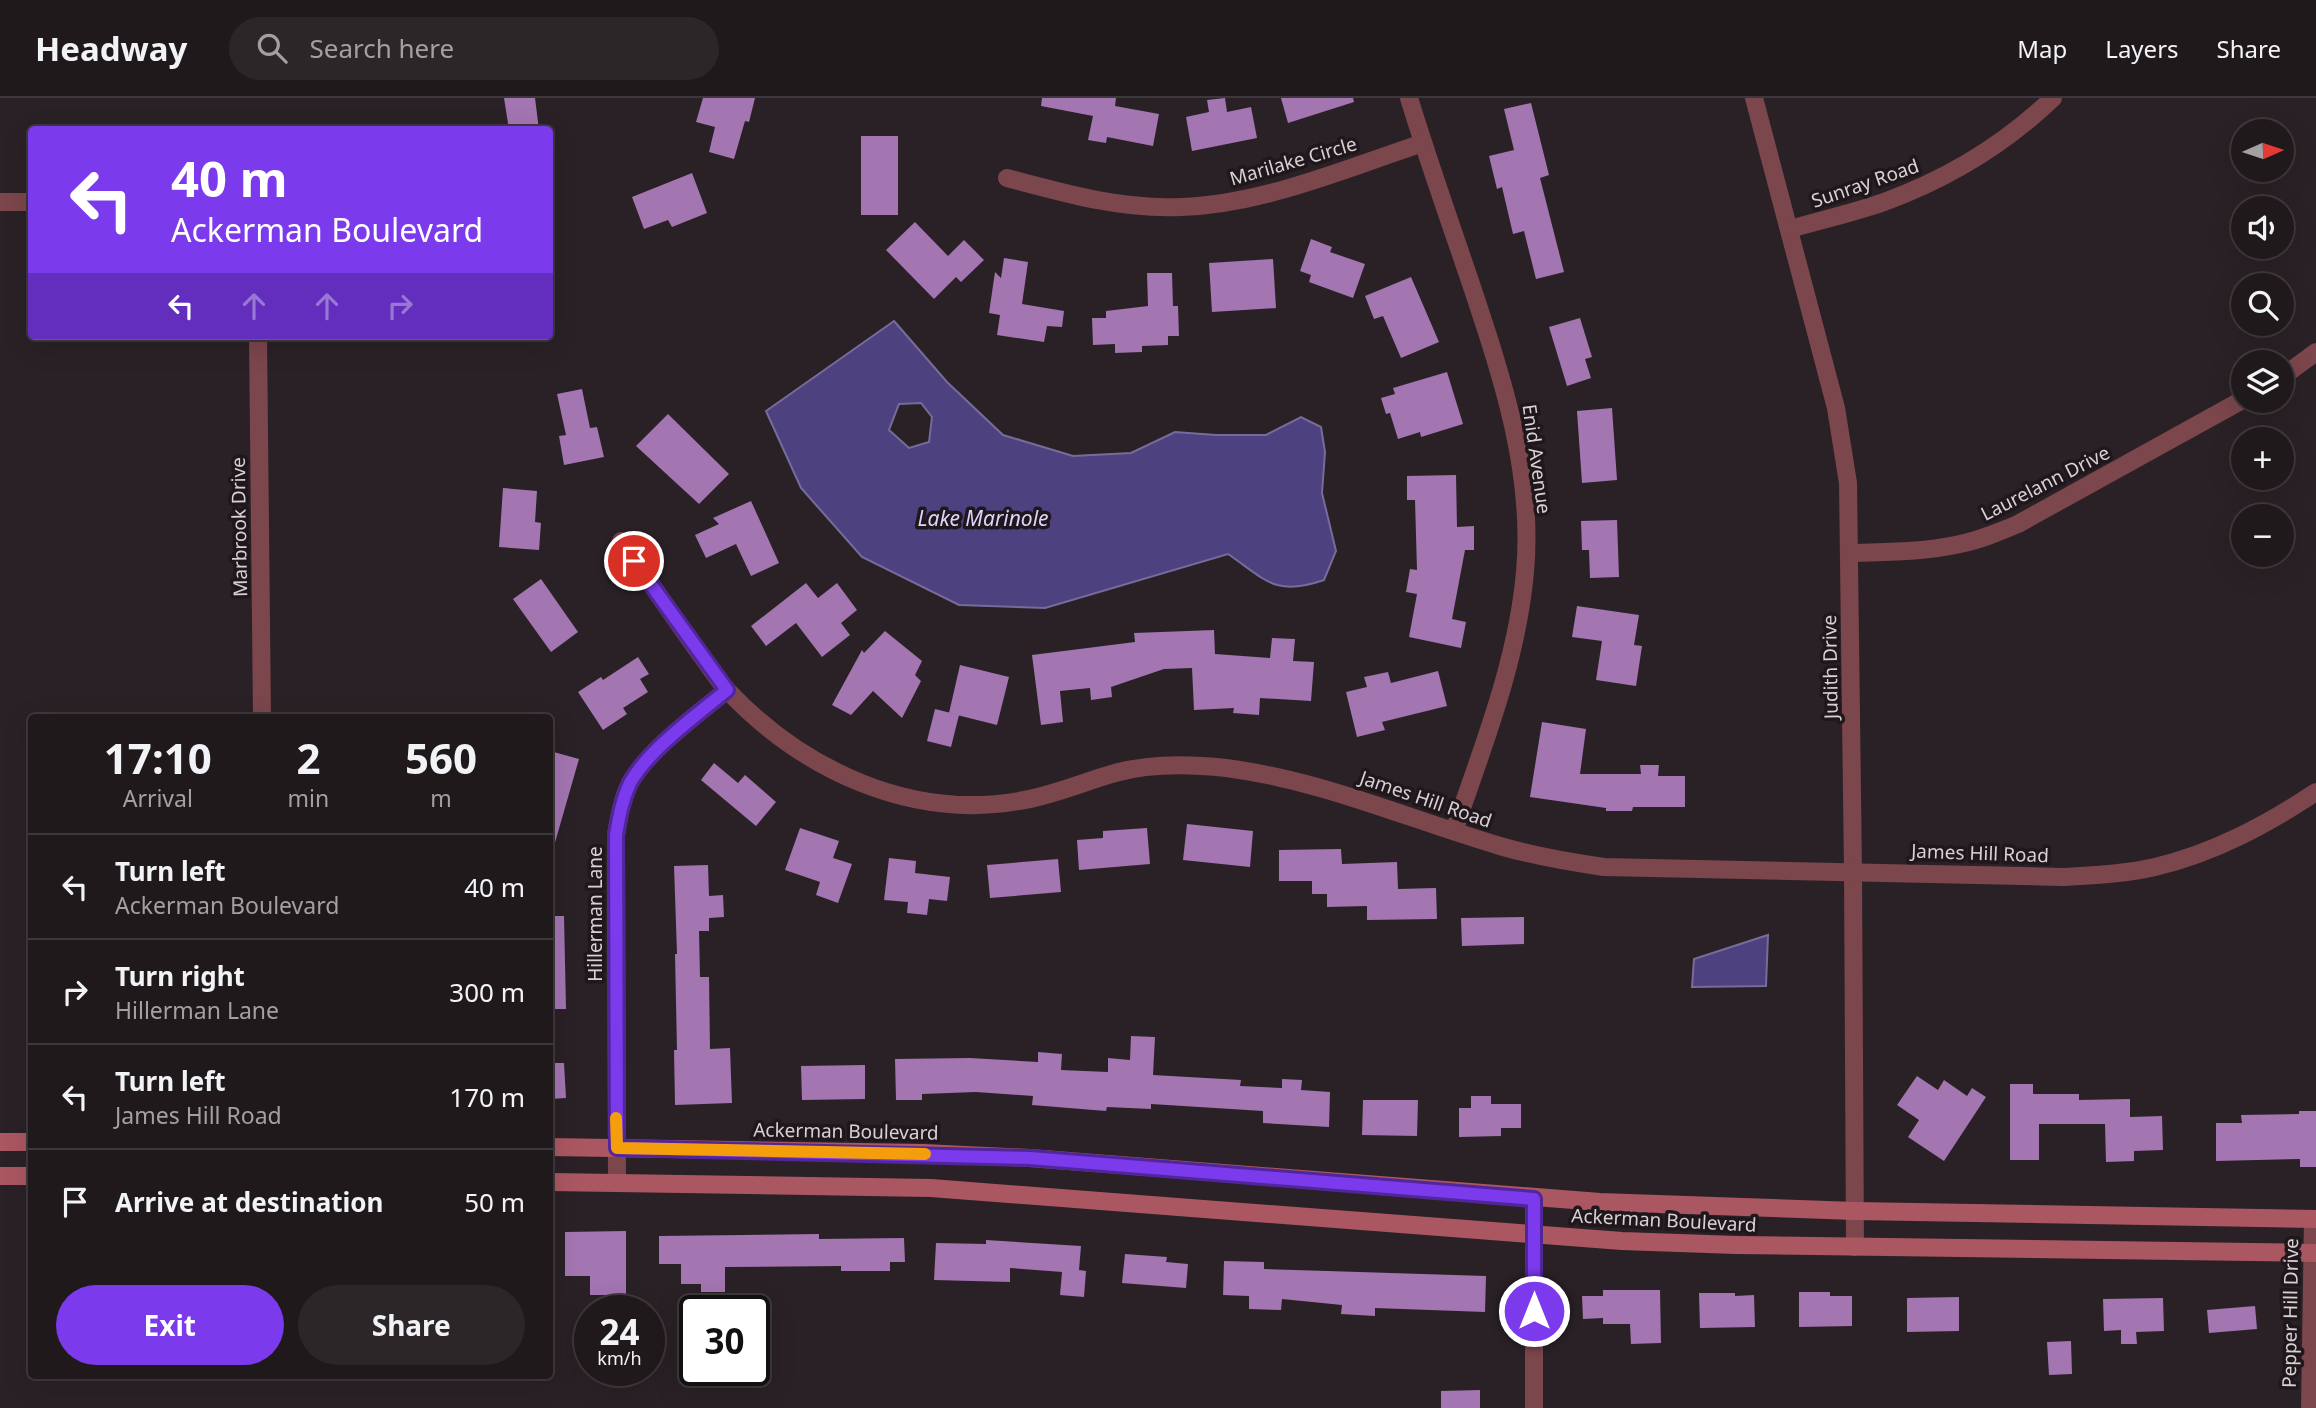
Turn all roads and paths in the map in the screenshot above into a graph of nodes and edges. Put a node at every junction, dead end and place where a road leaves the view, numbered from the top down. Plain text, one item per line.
1 (1409, 98) edge
2 (1754, 98) edge
3 (2053, 98) edge
4 (1423, 143) junction
5 (1007, 178) dead end
6 (0, 202) edge
7 (28, 202) edge
8 (1790, 229) junction
9 (258, 340) edge
10 (2316, 352) edge
11 (2294, 368) edge
12 (2231, 406) edge
13 (621, 541) dead end
14 (1850, 553) junction
15 (727, 690) junction
16 (262, 714) edge
17 (2316, 792) edge
18 (1454, 831) junction
19 (1853, 871) junction
20 (0, 1142) edge
21 (28, 1142) edge
22 (553, 1147) edge
23 (617, 1148) junction
24 (0, 1176) edge
25 (28, 1176) edge
26 (553, 1182) edge
27 (617, 1182) junction
28 (1534, 1199) junction
29 (1855, 1211) junction
30 (2314, 1219) edge
31 (1533, 1234) junction
32 (1855, 1247) junction
33 (2314, 1253) edge
34 (1534, 1408) edge
35 (2310, 1408) edge

1 - 4 street, Enid Avenue
2 - 8 street, Judith Drive
3 - 8 street, Sunray Road
4 - 5 street, Marilake Circle
4 - 18 street, Enid Avenue
6 - 7 street
8 - 14 street, Judith Drive
9 - 16 street, Marbrook Drive
10 - 11 street
12 - 14 street, Laurelann Drive
13 - 15 street, James Hill Road
14 - 19 street, Judith Drive
15 - 18 street, James Hill Road
15 - 23 street, Hillerman Lane
17 - 19 street, James Hill Road
18 - 19 street, James Hill Road
19 - 29 street, Judith Drive
20 - 21 street
22 - 23 street, Ackerman Boulevard
23 - 27 street, Hillerman Lane
23 - 28 street, Ackerman Boulevard
24 - 25 street
26 - 27 street, Ackerman Boulevard
27 - 31 street, Ackerman Boulevard
28 - 29 street, Ackerman Boulevard
28 - 31 street
29 - 30 street, Ackerman Boulevard
29 - 32 street, Judith Drive
30 - 33 street, Pepper Hill Drive
31 - 32 street, Ackerman Boulevard
31 - 34 street
32 - 33 street, Ackerman Boulevard
33 - 35 street, Pepper Hill Drive

